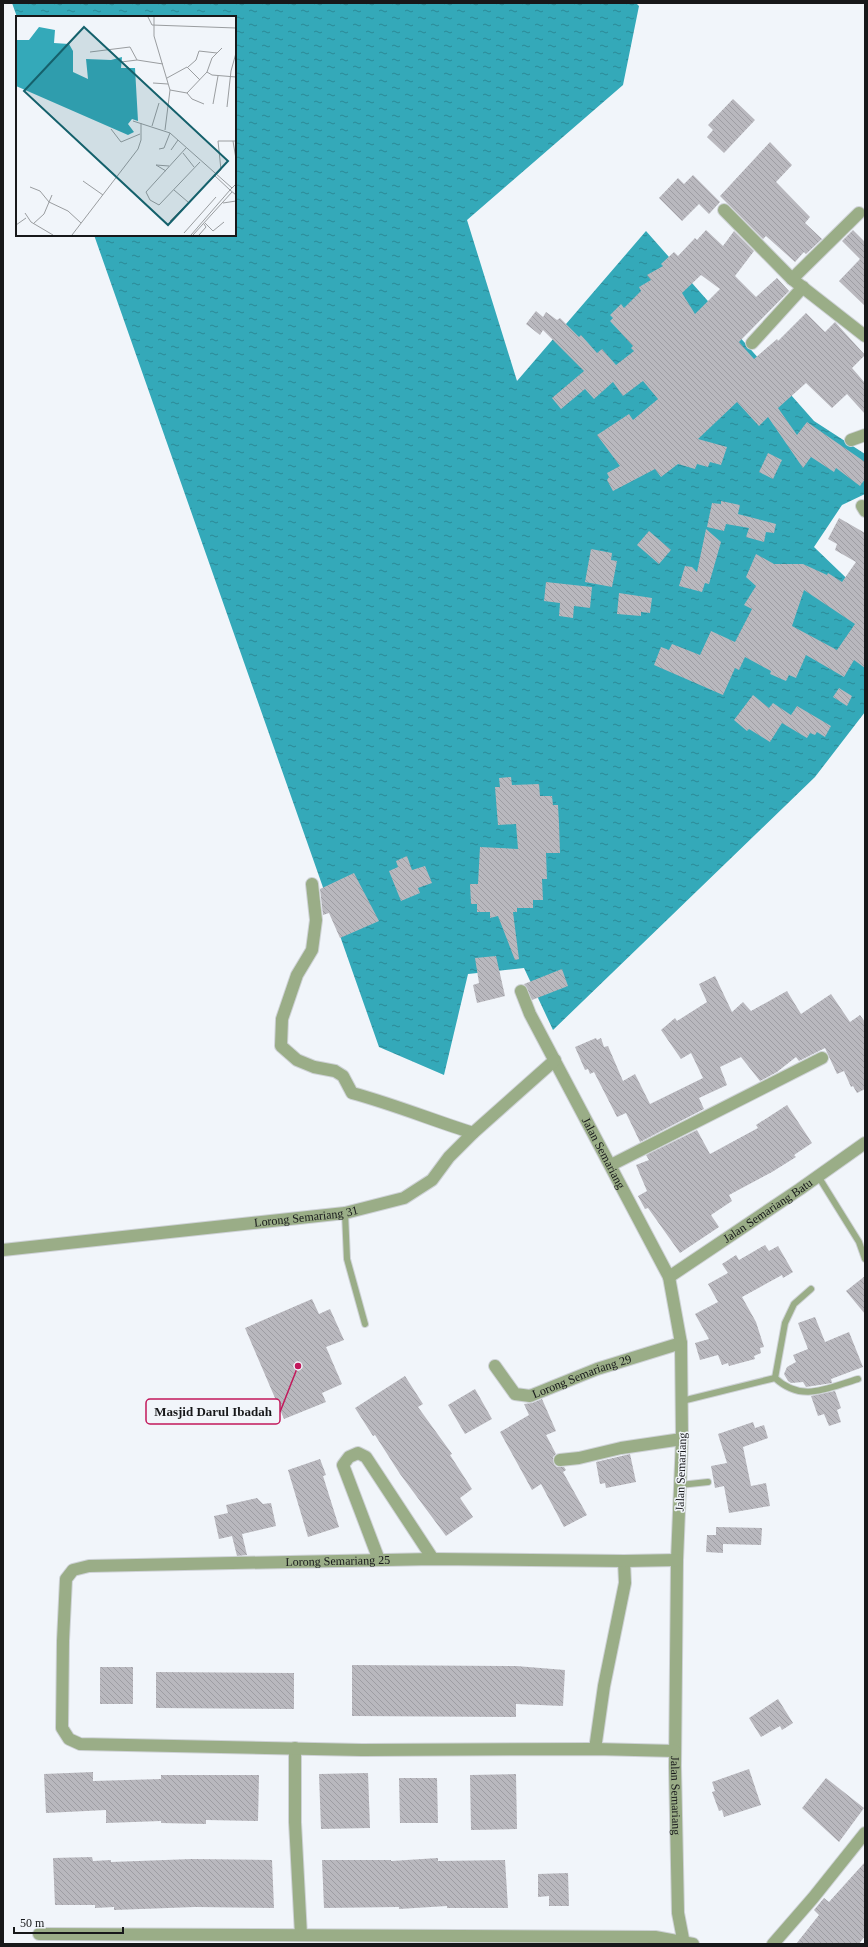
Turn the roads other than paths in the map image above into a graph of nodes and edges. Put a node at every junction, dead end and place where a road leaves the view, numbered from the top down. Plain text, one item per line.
1 (724, 210) dead end
2 (859, 213) dead end
3 (792, 279) junction
4 (803, 287) junction
5 (865, 336) edge
6 (752, 343) dead end
7 (865, 435) edge
8 (852, 440) dead end
9 (312, 884) dead end
10 (521, 991) dead end
11 (822, 1058) dead end
12 (555, 1060) junction
13 (472, 1133) junction
14 (865, 1143) edge
15 (611, 1165) junction
16 (818, 1176) junction
17 (345, 1213) junction
18 (3, 1250) edge
19 (865, 1259) edge
20 (669, 1277) junction
21 (811, 1289) dead end
22 (365, 1324) dead end
23 (681, 1342) junction
24 (495, 1366) dead end
25 (775, 1378) junction
26 (858, 1379) dead end
27 (682, 1401) junction
28 (682, 1439) junction
29 (560, 1460) dead end
30 (708, 1482) dead end
31 (680, 1485) junction
32 (433, 1559) junction
33 (379, 1560) junction
34 (678, 1560) junction
35 (624, 1561) junction
36 (295, 1748) junction
37 (595, 1749) junction
38 (675, 1751) junction
39 (865, 1833) edge
40 (678, 1913) junction
41 (39, 1934) dead end
42 (301, 1935) junction
43 (670, 1942) edge
44 (687, 1943) edge
45 (773, 1944) edge

1 - 3 street
2 - 3 street
3 - 4 street
4 - 5 street
4 - 6 street
7 - 8 street
9 - 13 street
10 - 12 street, Jalan Semariang
11 - 15 street
12 - 13 street, Lorong Semariang 31
12 - 15 street, Jalan Semariang
13 - 17 street, Lorong Semariang 31
14 - 16 street, Jalan Semariang Batu
15 - 20 street, Jalan Semariang
16 - 19 lane
16 - 20 street, Jalan Semariang Batu
17 - 18 street, Lorong Semariang 31
17 - 22 lane
20 - 23 street, Jalan Semariang
21 - 25 lane
23 - 24 street, Lorong Semariang 29
23 - 27 street, Jalan Semariang
25 - 26 lane
25 - 27 lane
27 - 28 street, Jalan Semariang
28 - 29 street
28 - 31 street, Jalan Semariang
30 - 31 lane
31 - 34 street, Jalan Semariang
32 - 33 street, Lorong Semariang 25
32 - 33 street
32 - 35 street, Lorong Semariang 25
33 - 36 street, Lorong Semariang 25
34 - 35 street, Lorong Semariang 25
34 - 38 street, Jalan Semariang
35 - 37 street
36 - 37 street, Lorong Semariang 25
36 - 42 street
37 - 38 street, Lorong Semariang 25
38 - 40 street, Jalan Semariang
39 - 45 street
40 - 43 street
40 - 44 street
41 - 42 street
42 - 43 street
43 - 44 street

